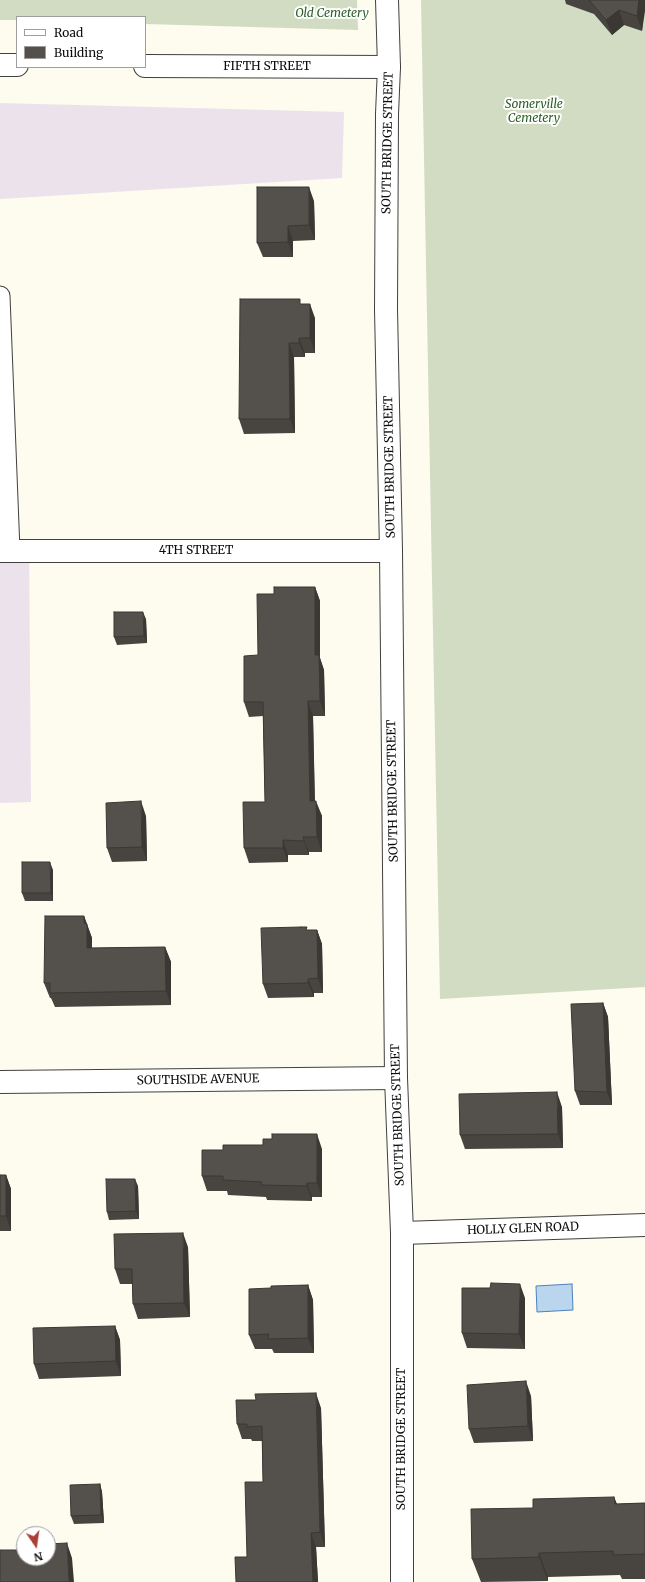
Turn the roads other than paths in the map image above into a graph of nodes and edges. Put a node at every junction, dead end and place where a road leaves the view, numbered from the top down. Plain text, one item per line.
1 (387, 0) edge
2 (0, 65) edge
3 (16, 65) edge
4 (146, 66) edge
5 (389, 68) junction
6 (0, 296) edge
7 (5, 551) edge
8 (391, 551) junction
9 (396, 1078) junction
10 (0, 1082) edge
11 (645, 1225) edge
12 (402, 1233) junction
13 (402, 1582) edge

1 - 5 street, SOUTH BRIDGE STREET
2 - 3 street
4 - 5 street, FIFTH STREET
5 - 8 street, SOUTH BRIDGE STREET
6 - 7 lane
7 - 8 street, 4TH STREET
8 - 9 street, SOUTH BRIDGE STREET
9 - 10 street, SOUTHSIDE AVENUE
9 - 12 street, SOUTH BRIDGE STREET
11 - 12 street, HOLLY GLEN ROAD
12 - 13 street, SOUTH BRIDGE STREET

